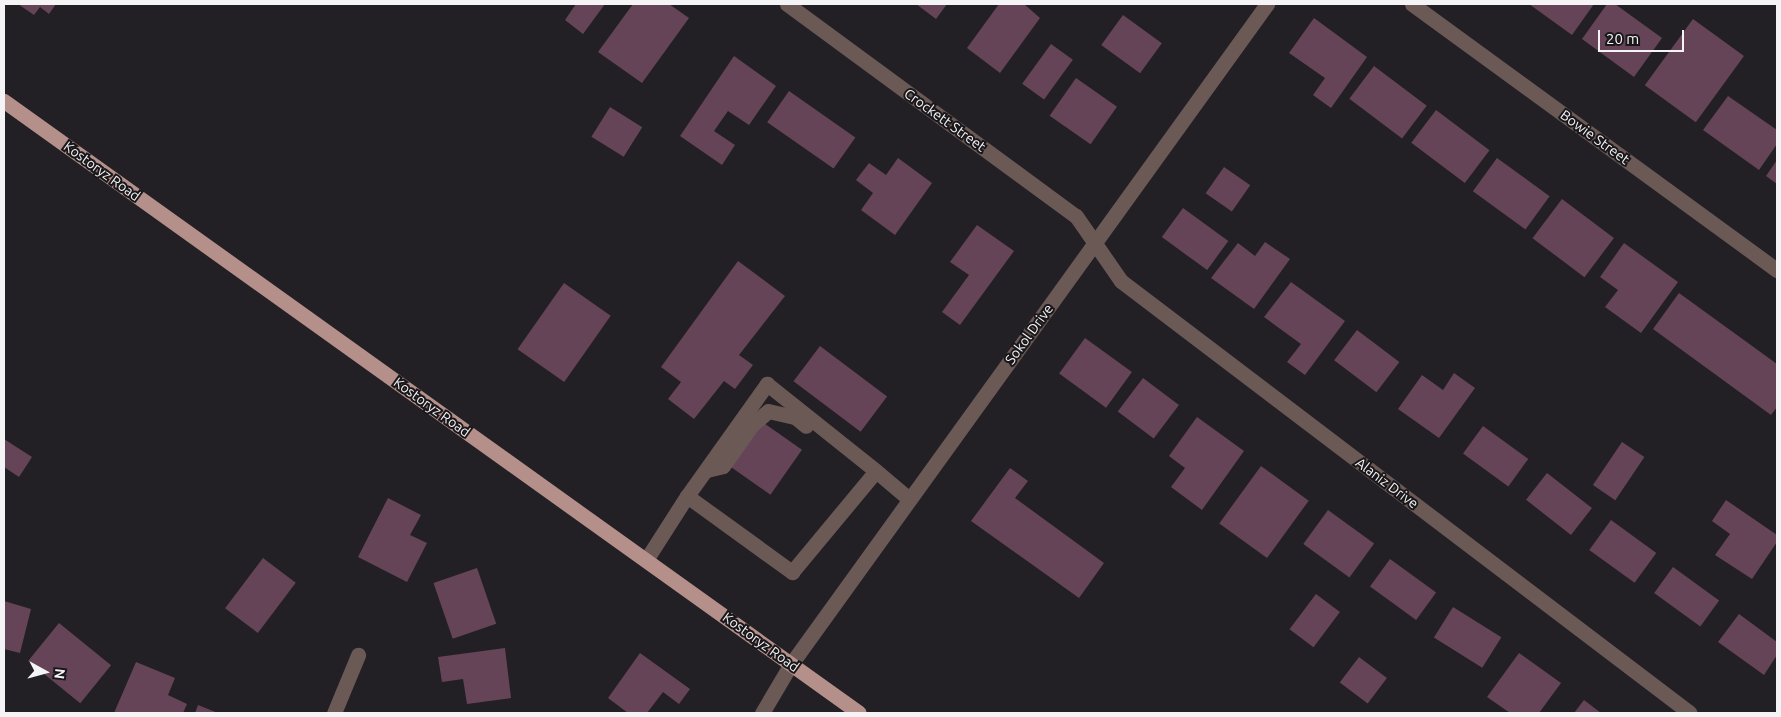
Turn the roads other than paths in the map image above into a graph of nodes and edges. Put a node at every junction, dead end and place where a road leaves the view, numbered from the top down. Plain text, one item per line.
1 (787, 4) edge
2 (1267, 4) edge
3 (1412, 4) edge
4 (4, 101) edge
5 (1095, 243) junction
6 (1777, 270) edge
7 (856, 455) junction
8 (706, 470) junction
9 (876, 471) junction
10 (687, 496) junction
11 (909, 499) junction
12 (646, 560) junction
13 (358, 655) dead end
14 (791, 664) junction
15 (334, 713) edge
16 (762, 713) edge
17 (859, 713) edge
18 (1690, 713) edge

1 - 5 street, Crockett Street
2 - 5 street, Sokol Drive
3 - 6 street, Bowie Street
4 - 12 main road, Kostoryz Road
5 - 11 street, Sokol Drive
5 - 18 street, Alaniz Drive
7 - 8 street
7 - 8 street
7 - 9 street
8 - 10 street
9 - 10 street
9 - 11 street
10 - 12 street
11 - 14 street, Sokol Drive
12 - 14 main road, Kostoryz Road
13 - 15 street
14 - 16 street, Sokol Drive
14 - 17 main road, Kostoryz Road

